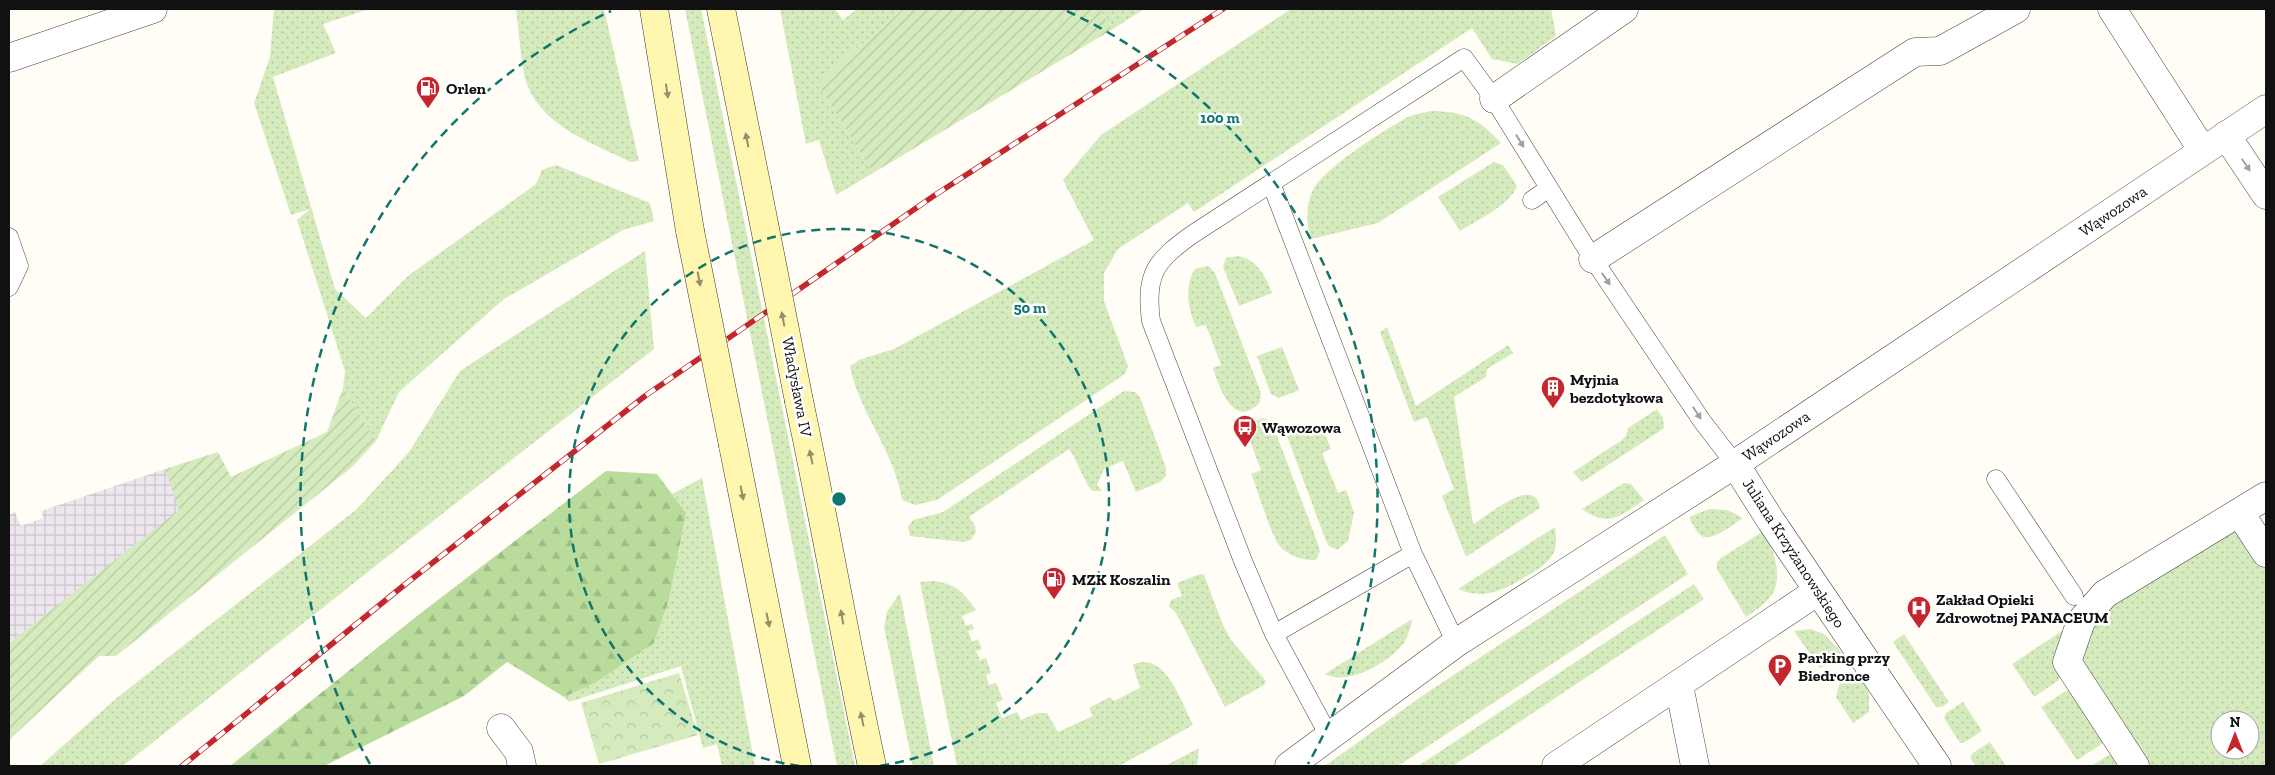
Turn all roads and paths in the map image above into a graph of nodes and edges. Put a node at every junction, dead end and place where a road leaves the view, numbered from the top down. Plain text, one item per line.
1 (153, 9) edge
2 (654, 9) edge
3 (721, 9) edge
4 (1624, 9) edge
5 (2016, 9) edge
6 (2112, 9) edge
7 (9, 58) edge
8 (1494, 100) junction
9 (2266, 109) edge
10 (2226, 136) junction
11 (2203, 151) junction
12 (1271, 184) junction
13 (1549, 188) junction
14 (2266, 195) edge
15 (1532, 200) dead end
16 (9, 237) edge
17 (1593, 259) junction
18 (9, 287) edge
19 (1735, 464) junction
20 (1996, 479) dead end
21 (2266, 496) edge
22 (2240, 513) junction
23 (2266, 553) edge
24 (1413, 554) junction
25 (1818, 591) junction
26 (2074, 596) dead end
27 (1274, 634) junction
28 (1456, 642) junction
29 (1679, 685) junction
30 (501, 728) dead end
31 (1329, 736) junction
32 (522, 766) edge
33 (797, 766) edge
34 (872, 766) edge
35 (1289, 766) edge
36 (1556, 766) edge
37 (1695, 766) edge
38 (1937, 766) edge
39 (2135, 766) edge

1 - 7 street
2 -> 33 main road, bridge
34 -> 3 main road, Władysława IV, bridge
4 - 8 street
5 - 17 street
6 - 11 street
8 - 12 lane
8 -> 13 lane
9 - 10 street, Wąwozowa
10 - 11 street, Wąwozowa
10 -> 14 street
11 - 19 street, Wąwozowa
12 - 24 lane
12 - 27 lane
13 - 15 lane
13 - 17 lane
16 - 18 lane
17 -> 19 lane
19 - 25 street, Juliana Krzyżanowskiego
19 - 28 street, Wąwozowa
20 - 26 lane
21 - 22 street
22 - 23 street
22 - 39 street
24 - 27 lane
24 - 28 lane
25 - 29 street
25 - 38 street, Juliana Krzyżanowskiego
27 - 31 lane
28 - 31 street, Wąwozowa
29 - 36 street
29 - 37 street
30 - 32 street
31 - 35 street, Wąwozowa

